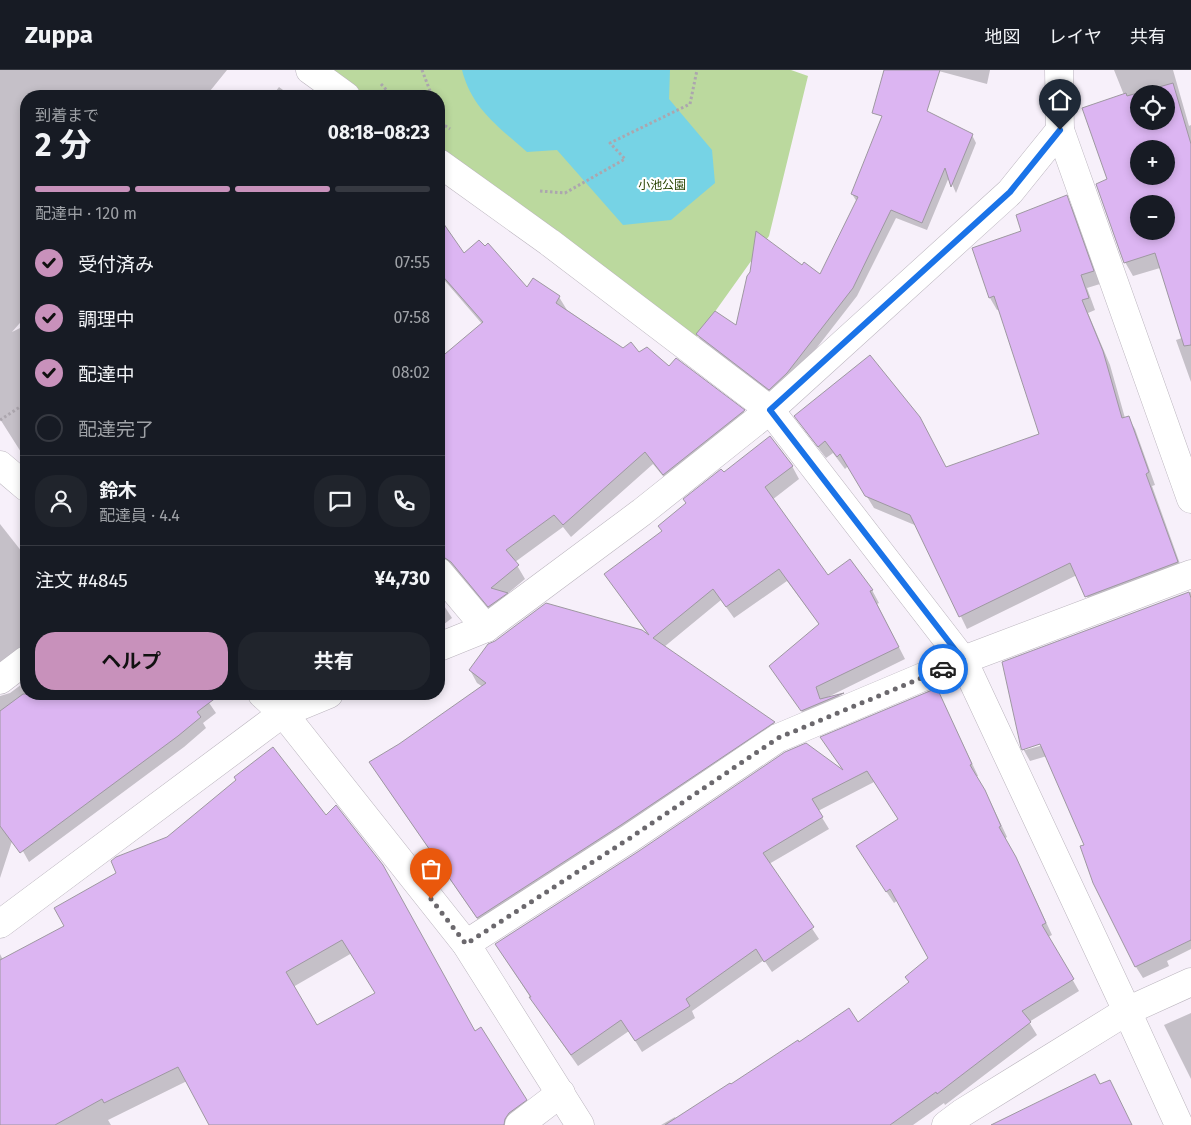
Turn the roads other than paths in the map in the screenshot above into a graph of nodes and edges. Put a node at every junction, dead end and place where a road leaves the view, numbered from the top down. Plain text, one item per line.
1 (310, 70) edge
2 (1059, 70) edge
3 (338, 90) edge
4 (1060, 130) junction
5 (445, 167) edge
6 (770, 410) junction
7 (0, 465) edge
8 (20, 482) edge
9 (1191, 499) edge
10 (1191, 574) edge
11 (445, 579) edge
12 (486, 628) junction
13 (445, 645) edge
14 (963, 660) junction
15 (20, 665) edge
16 (0, 680) edge
17 (269, 700) edge
18 (314, 700) edge
19 (283, 713) junction
20 (0, 924) edge
21 (466, 944) junction
22 (1191, 982) edge
23 (1127, 1011) junction
24 (561, 1093) junction
25 (519, 1125) edge
26 (580, 1125) edge
27 (946, 1125) edge
28 (1179, 1125) edge

1 - 3 street
2 - 4 street
4 - 6 street
4 - 9 street
5 - 6 street
6 - 12 street
6 - 14 street
7 - 8 street
10 - 14 street
11 - 12 street
12 - 13 street
14 - 21 street
14 - 23 street
15 - 16 street
17 - 19 street
18 - 19 street
19 - 20 street
19 - 21 street
21 - 24 street
22 - 23 street
23 - 27 street
23 - 28 street
24 - 25 street
24 - 26 street

